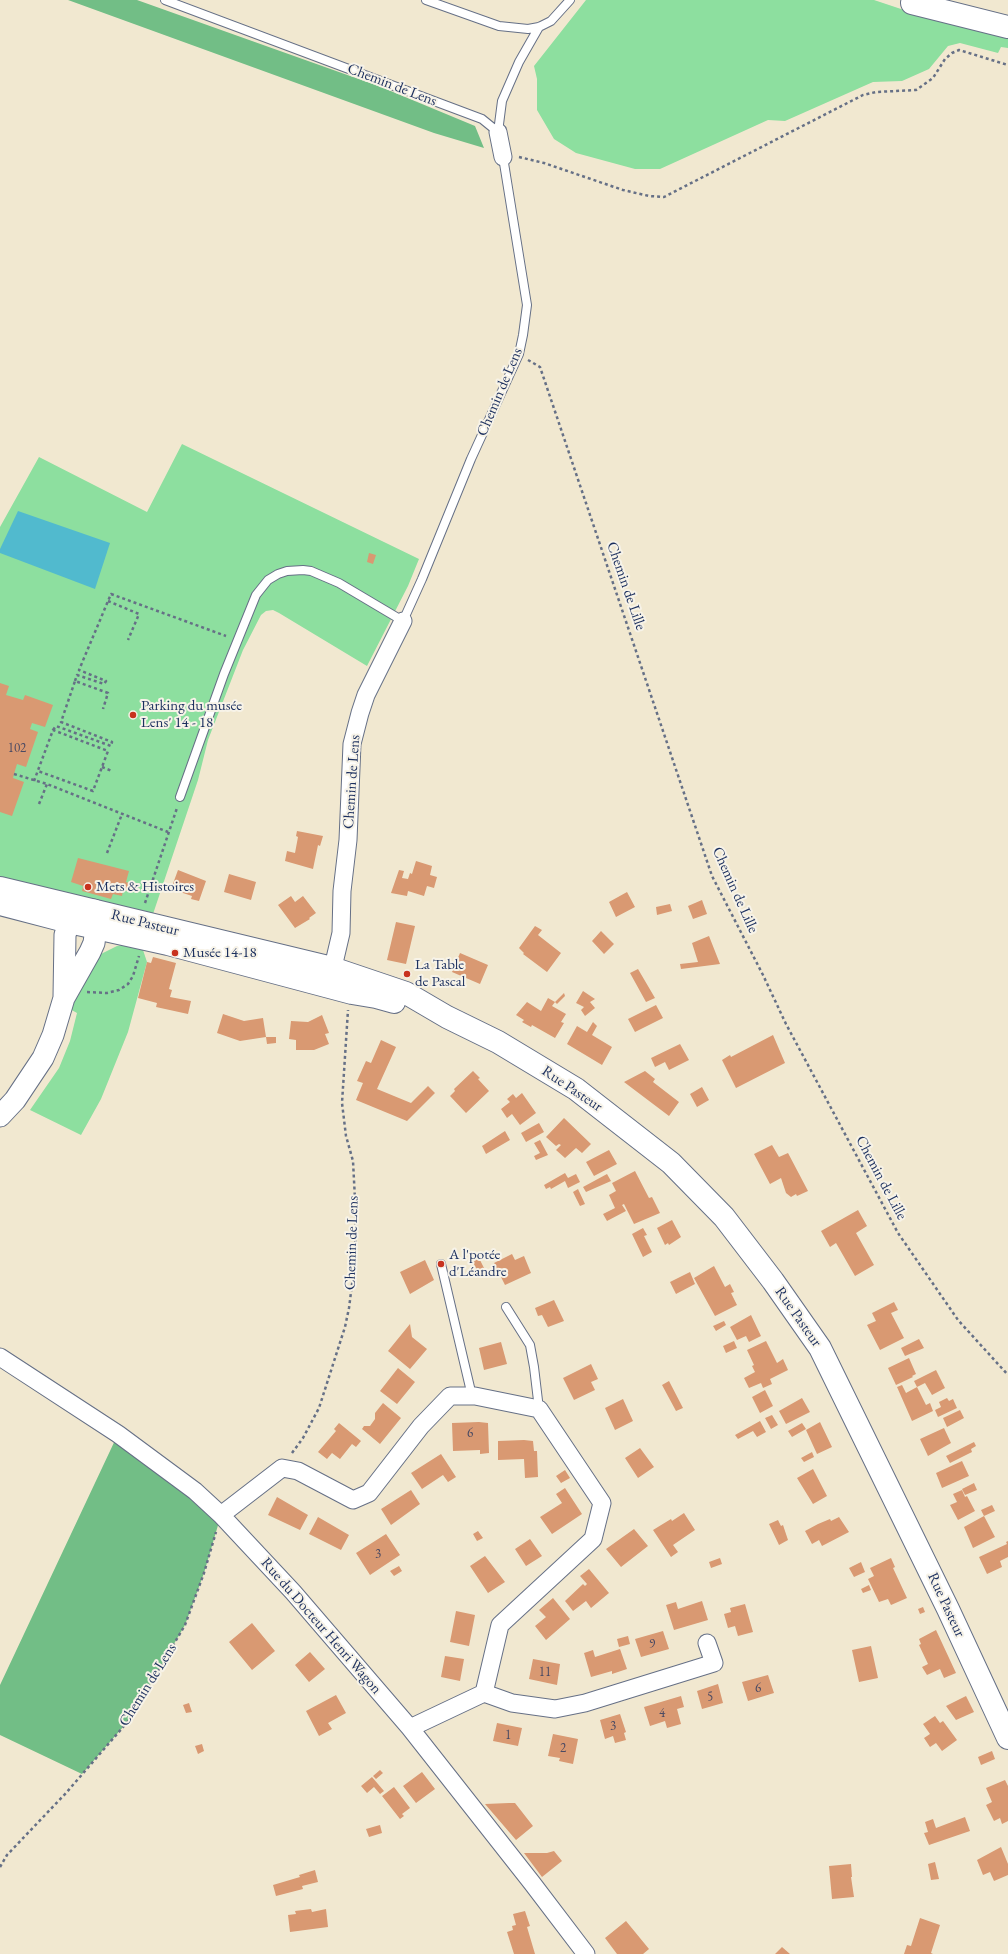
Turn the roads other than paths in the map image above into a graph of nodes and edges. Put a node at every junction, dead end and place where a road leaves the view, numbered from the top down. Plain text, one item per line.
1 (165, 0) edge
2 (426, 0) edge
3 (570, 0) edge
4 (906, 2) edge
5 (539, 27) junction
6 (1008, 27) edge
7 (498, 132) junction
8 (503, 157) joint
9 (403, 621) junction
10 (180, 797) road end
11 (0, 888) edge
12 (0, 904) edge
13 (84, 917) junction
14 (330, 977) junction
15 (74, 995) junction
16 (0, 1116) edge
17 (441, 1264) dead end
18 (506, 1307) dead end
19 (0, 1357) edge
20 (472, 1396) junction
21 (539, 1409) junction
22 (221, 1515) junction
23 (708, 1643) dead end
24 (484, 1693) junction
25 (410, 1728) junction
26 (1008, 1738) edge
27 (586, 1954) edge

1 - 7 lane, Chemin de Lens
2 - 5 lane
3 - 5 lane
4 - 6 main road
5 - 7 lane
7 - 8 street, Chemin de Lens
8 - 9 lane, Chemin de Lens
9 - 10 lane
9 - 14 street, Chemin de Lens
11 - 13 main road, Rue Pasteur
12 - 13 main road, Rue Pasteur
13 - 14 main road, Rue Pasteur
13 - 14 main road, Rue Pasteur
13 - 15 street
13 - 15 street
14 - 26 main road, Rue Pasteur
15 - 16 street
17 - 20 lane
18 - 21 lane
19 - 22 street, Rue du Docteur Henri Wagon
20 - 21 street
20 - 22 street
21 - 24 street
22 - 25 street, Rue du Docteur Henri Wagon
23 - 24 street
24 - 25 street
25 - 27 street, Rue du Docteur Henri Wagon

